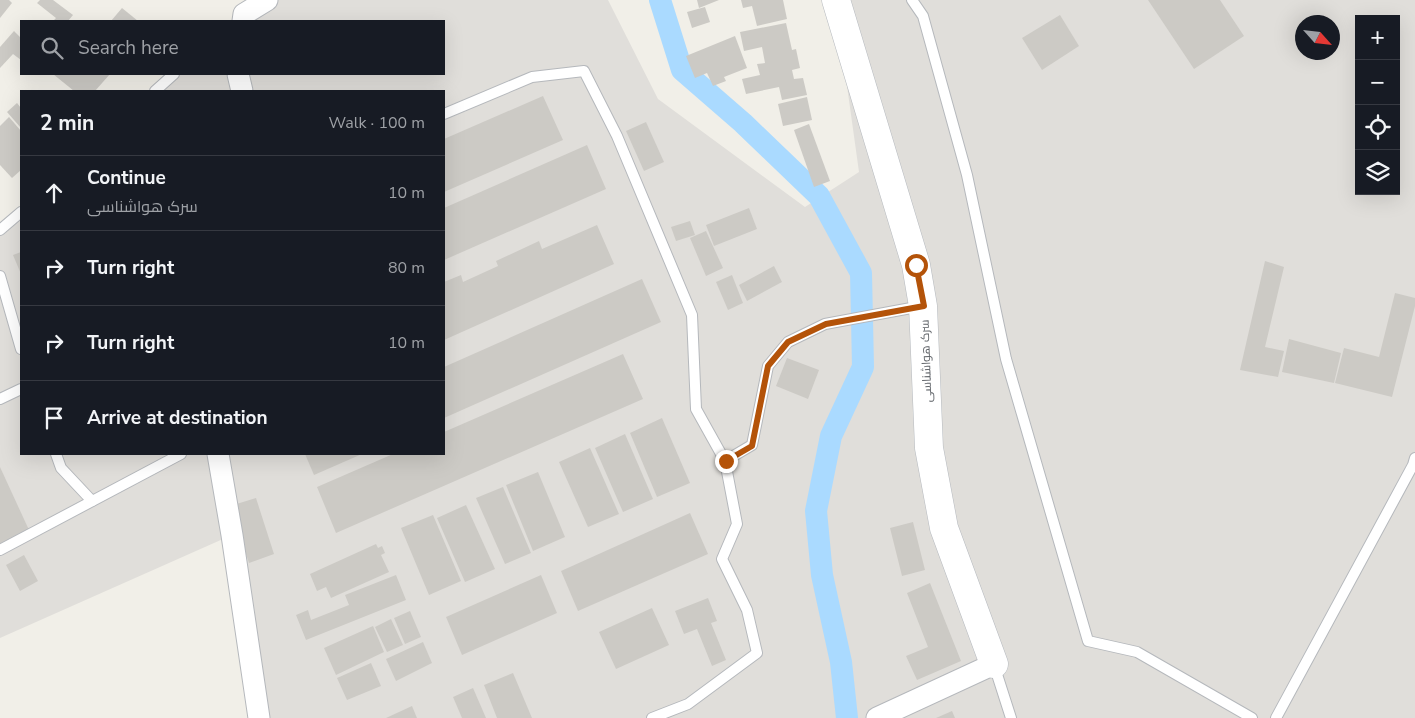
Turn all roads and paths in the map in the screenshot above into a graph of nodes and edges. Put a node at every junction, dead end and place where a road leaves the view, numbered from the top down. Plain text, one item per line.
1 (267, 0) edge
2 (836, 0) edge
3 (912, 0) edge
4 (242, 20) edge
5 (173, 75) edge
6 (238, 75) edge
7 (156, 90) edge
8 (242, 90) edge
9 (445, 114) edge
10 (20, 213) edge
11 (0, 230) edge
12 (0, 276) edge
13 (924, 306) junction
14 (20, 346) edge
15 (20, 390) edge
16 (0, 399) edge
17 (56, 455) edge
18 (179, 455) edge
19 (218, 455) edge
20 (726, 461) junction
21 (1414, 463) edge
22 (92, 501) junction
23 (0, 550) edge
24 (994, 664) junction
25 (259, 718) edge
26 (652, 718) edge
27 (877, 718) edge
28 (1011, 718) edge
29 (1252, 718) edge
30 (1276, 718) edge

1 - 4 street
2 - 13 street, سرک هواشناسی
3 - 29 lane
5 - 7 lane
6 - 8 street
9 - 20 lane
10 - 11 lane
12 - 14 lane
13 - 20 lane
13 - 24 street, سرک هواشناسی
15 - 16 lane
17 - 22 lane
18 - 22 lane
19 - 25 street
20 - 26 lane
21 - 30 lane
22 - 23 lane
24 - 27 street
24 - 28 lane

